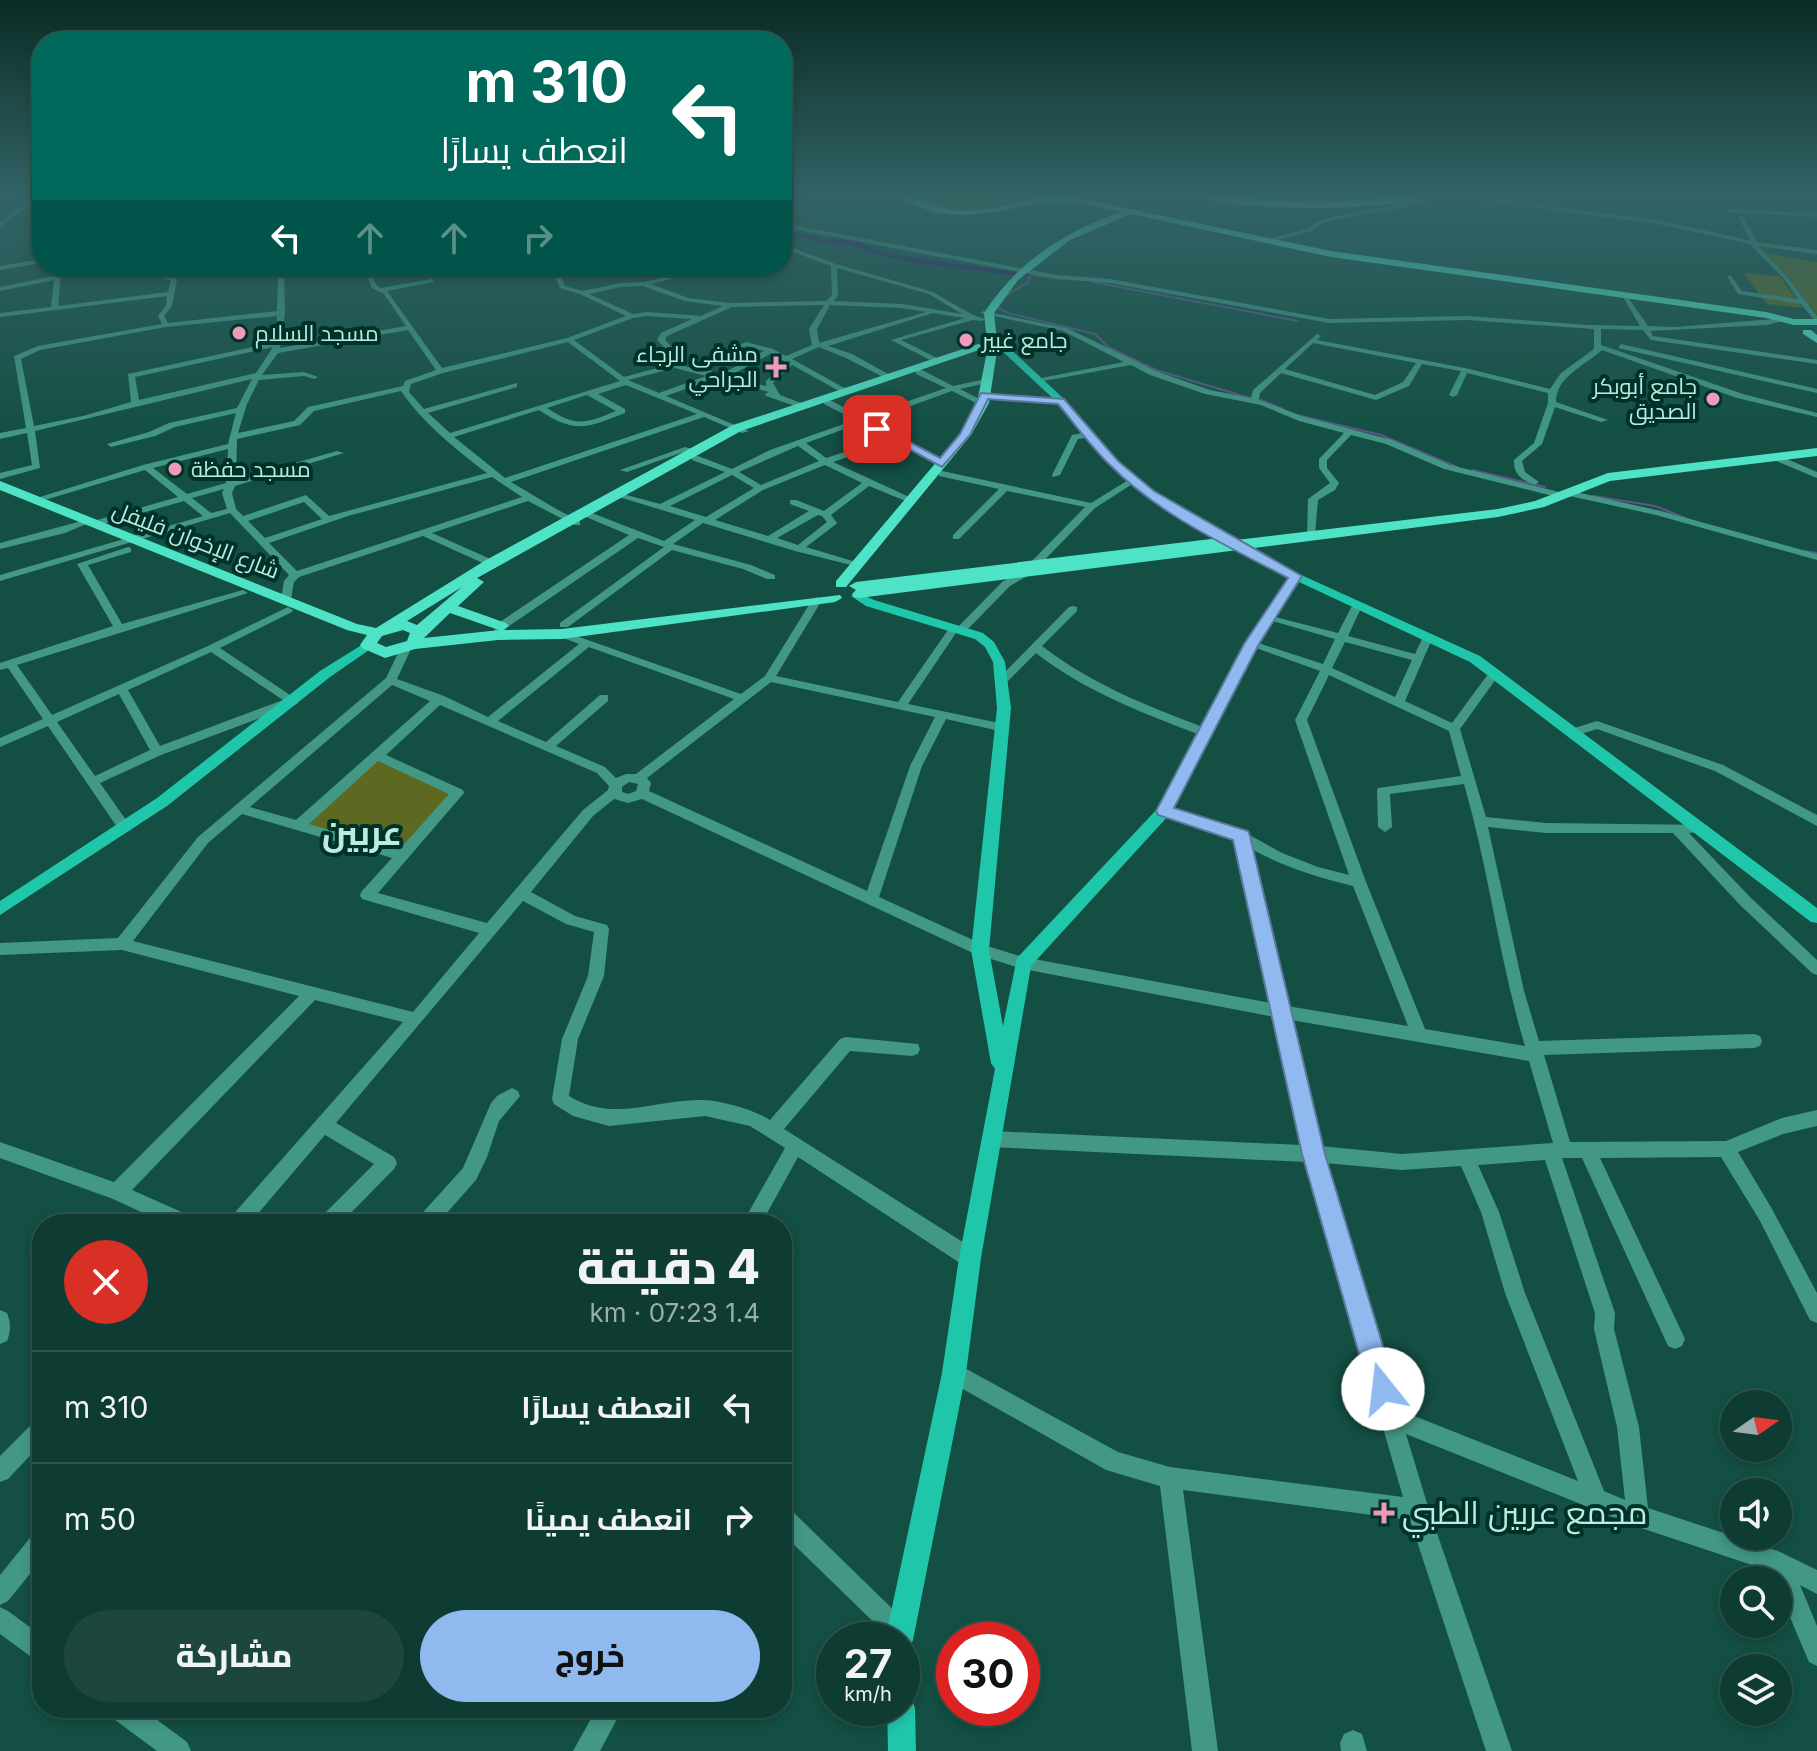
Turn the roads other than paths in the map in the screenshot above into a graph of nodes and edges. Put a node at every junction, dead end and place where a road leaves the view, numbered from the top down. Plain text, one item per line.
1 (834, 275) edge
2 (869, 275) edge
3 (1015, 275) edge
4 (1034, 275) edge
5 (1485, 275) edge
6 (1487, 275) edge
7 (1783, 275) edge
8 (42, 276) edge
9 (57, 276) edge
10 (162, 276) edge
11 (281, 276) edge
12 (555, 276) edge
13 (678, 276) edge
14 (370, 277) dead end
15 (1729, 277) dead end
16 (432, 281) dead end
17 (644, 284) junction
18 (916, 288) junction
19 (0, 289) edge
20 (380, 290) junction
21 (582, 293) junction
22 (170, 294) junction
23 (1625, 295) junction
24 (1804, 302) junction
25 (827, 303) junction
26 (731, 305) junction
27 (902, 306) junction
28 (54, 307) junction
29 (935, 312) junction
30 (282, 313) junction
31 (0, 315) edge
32 (985, 315) junction
33 (632, 316) junction
34 (1784, 317) junction
35 (702, 318) junction
36 (1306, 318) junction
37 (970, 319) junction
38 (1817, 320) edge
39 (1804, 323) junction
40 (166, 325) junction
41 (1597, 327) junction
42 (409, 328) junction
43 (1645, 329) junction
44 (1651, 338) junction
45 (569, 340) junction
46 (1817, 340) edge
47 (1313, 341) junction
48 (1598, 344) junction
49 (820, 345) junction
50 (991, 347) junction
51 (276, 348) junction
52 (770, 351) junction
53 (788, 358) junction
54 (1681, 360) junction
55 (936, 361) junction
56 (1420, 362) junction
57 (1817, 362) edge
58 (1129, 363) junction
59 (675, 366) junction
60 (1279, 370) junction
61 (1465, 370) junction
62 (440, 371) junction
63 (1669, 371) junction
64 (655, 372) junction
65 (919, 372) junction
66 (257, 376) junction
67 (314, 377) dead end
68 (887, 377) junction
69 (714, 378) junction
70 (624, 380) junction
71 (988, 380) junction
72 (1041, 380) junction
73 (514, 385) dead end
74 (406, 388) junction
75 (953, 388) junction
76 (844, 390) junction
77 (1817, 391) edge
78 (1552, 392) junction
79 (774, 393) junction
80 (591, 394) junction
81 (1453, 395) dead end
82 (657, 396) junction
83 (1740, 396) junction
84 (987, 398) junction
85 (1061, 401) junction
86 (1255, 401) junction
87 (827, 402) junction
88 (135, 403) junction
89 (1552, 403) junction
90 (798, 405) junction
91 (540, 407) junction
92 (242, 409) junction
93 (1735, 409) dead end
94 (422, 412) junction
95 (702, 415) junction
96 (1817, 415) edge
97 (860, 420) junction
98 (1604, 420) dead end
99 (29, 429) junction
100 (741, 429) junction
101 (657, 431) junction
102 (1350, 431) junction
103 (1089, 435) junction
104 (0, 436) edge
105 (450, 436) junction
106 (667, 437) dead end
107 (895, 438) junction
108 (233, 441) junction
109 (678, 443) dead end
110 (800, 443) junction
111 (111, 444) dead end
112 (773, 452) junction
113 (1817, 452) edge
114 (340, 453) dead end
115 (692, 453) junction
116 (1772, 456) junction
117 (783, 458) dead end
118 (826, 461) junction
119 (793, 464) dead end
120 (146, 467) junction
121 (941, 469) junction
122 (624, 470) dead end
123 (804, 470) junction
124 (733, 472) junction
125 (495, 473) junction
126 (1056, 475) dead end
127 (1817, 475) edge
128 (0, 476) edge
129 (504, 481) junction
130 (1133, 481) junction
131 (234, 482) junction
132 (868, 483) junction
133 (0, 485) edge
134 (1006, 487) junction
135 (760, 488) junction
136 (1566, 493) junction
137 (620, 495) junction
138 (184, 497) junction
139 (0, 498) edge
140 (528, 498) junction
141 (35, 500) junction
142 (911, 500) junction
143 (793, 502) dead end
144 (1092, 506) junction
145 (661, 507) junction
146 (232, 510) junction
147 (821, 513) junction
148 (208, 515) junction
149 (579, 518) junction
150 (242, 520) junction
151 (328, 520) junction
152 (704, 520) junction
153 (90, 523) junction
154 (71, 528) junction
155 (425, 533) junction
156 (1310, 534) junction
157 (635, 535) junction
158 (956, 537) dead end
159 (767, 540) junction
160 (263, 542) junction
161 (112, 544) junction
162 (130, 544) junction
163 (1231, 544) junction
164 (668, 545) junction
165 (0, 546) edge
166 (798, 549) junction
167 (1817, 557) edge
168 (491, 563) junction
169 (855, 565) junction
170 (1030, 568) junction
171 (295, 575) junction
172 (1295, 576) junction
173 (771, 577) dead end
174 (0, 578) edge
175 (843, 591) junction
176 (243, 593) junction
177 (287, 604) junction
178 (1357, 606) junction
179 (450, 608) junction
180 (1073, 609) dead end
181 (1267, 618) junction
182 (119, 628) junction
183 (563, 629) junction
184 (957, 630) junction
185 (499, 631) junction
186 (377, 635) junction
187 (1428, 637) junction
188 (1341, 639) junction
189 (412, 641) junction
190 (587, 643) junction
191 (1251, 644) junction
192 (1036, 647) junction
193 (212, 648) junction
194 (1418, 658) junction
195 (5, 665) edge
196 (1326, 669) junction
197 (1495, 672) junction
198 (769, 678) junction
199 (391, 680) junction
200 (1001, 682) junction
201 (122, 690) junction
202 (604, 698) dead end
203 (742, 698) junction
204 (440, 699) junction
205 (293, 701) junction
206 (1398, 704) junction
207 (901, 706) junction
208 (942, 715) junction
209 (53, 721) junction
210 (490, 721) junction
211 (1004, 728) junction
212 (1454, 729) junction
213 (1204, 732) junction
214 (1575, 732) junction
215 (0, 743) edge
216 (548, 746) junction
217 (157, 752) junction
218 (378, 756) junction
219 (1469, 779) junction
220 (92, 782) junction
221 (640, 786) junction
222 (615, 788) junction
223 (240, 809) junction
224 (1164, 811) junction
225 (1480, 821) junction
226 (1817, 821) edge
227 (298, 826) junction
228 (124, 827) junction
229 (1385, 827) dead end
230 (1702, 828) junction
231 (1677, 829) junction
232 (1241, 836) junction
233 (402, 856) junction
234 (1359, 882) junction
235 (521, 893) junction
236 (871, 899) junction
237 (0, 909) edge
238 (1817, 917) edge
239 (490, 930) junction
240 (122, 944) junction
241 (0, 949) edge
242 (980, 950) junction
243 (1023, 963) junction
244 (1817, 969) edge
245 (312, 993) junction
246 (1283, 1012) junction
247 (416, 1019) junction
248 (1420, 1037) junction
249 (1754, 1041) dead end
250 (912, 1049) dead end
251 (1535, 1051) junction
252 (1002, 1076) junction
253 (512, 1096) dead end
254 (1817, 1118) edge
255 (323, 1125) junction
256 (772, 1131) junction
257 (992, 1139) junction
258 (796, 1145) junction
259 (1587, 1149) junction
260 (1726, 1149) junction
261 (0, 1150) edge
262 (1557, 1150) junction
263 (1313, 1154) junction
264 (1467, 1159) junction
265 (117, 1192) junction
266 (166, 1214) edge
267 (246, 1214) edge
268 (337, 1214) edge
269 (434, 1214) edge
270 (757, 1214) edge
271 (970, 1258) junction
272 (1817, 1313) edge
273 (0, 1320) edge
274 (0, 1334) edge
275 (1675, 1339) dead end
276 (954, 1373) junction
277 (1392, 1418) junction
278 (32, 1438) edge
279 (0, 1471) edge
280 (1170, 1478) junction
281 (1596, 1500) junction
282 (1418, 1510) junction
283 (1638, 1516) junction
284 (792, 1527) edge
285 (32, 1553) edge
286 (1778, 1562) junction
287 (1817, 1582) edge
288 (0, 1593) edge
289 (886, 1622) edge
290 (902, 1622) edge
291 (3, 1628) edge
292 (32, 1645) edge
293 (1817, 1654) edge
294 (133, 1718) edge
295 (605, 1718) edge
296 (901, 1726) edge
297 (178, 1751) edge
298 (586, 1751) edge
299 (902, 1751) edge
300 (1205, 1751) edge
301 (1499, 1751) edge

1 - 25 street
2 - 18 street
3 - 32 main road
4 - 36 street
5 - 23 main road
6 - 34 main road
7 - 24 street
8 - 19 street
9 - 28 street
10 - 22 street
11 - 30 street
12 - 21 street
13 - 17 street
14 - 20 street
15 - 24 street
16 - 20 street
17 - 21 street
17 - 26 street
18 - 27 street
18 - 37 street
20 - 42 street
21 - 33 street
22 - 28 street
22 - 40 street
23 - 34 main road
23 - 43 street
24 - 38 street
25 - 26 street
25 - 27 street
25 - 49 street
26 - 35 street
27 - 29 street
28 - 31 street
29 - 37 street
29 - 49 street
30 - 40 street
30 - 51 street
32 - 37 street
32 - 50 main road
32 - 58 street
33 - 35 street
33 - 45 street
34 - 39 main road
34 - 43 street
35 - 59 street
36 - 41 street
36 - 47 street
37 - 55 street
38 - 39 main road
39 - 46 main road
40 - 99 street
41 - 43 street
41 - 48 street
42 - 51 street
42 - 62 street
43 - 44 street
44 - 54 street
44 - 57 street
45 - 62 street
45 - 70 street
47 - 56 street
47 - 60 street
48 - 54 street
48 - 63 street
48 - 78 street
49 - 53 street
49 - 68 street
50 - 55 main road
50 - 65 main road
50 - 71 main road
50 - 72 main road
50 - 84 main road
51 - 66 street
51 - 88 street
52 - 53 street
52 - 69 street
52 - 69 street
53 - 76 street
53 - 79 street
54 - 63 street
54 - 77 street
55 - 68 main road
56 - 60 street
56 - 61 street
58 - 72 street
58 - 86 street
59 - 64 street
59 - 69 street
60 - 86 street
61 - 78 street
61 - 81 street
62 - 74 street
63 - 83 street
64 - 69 street
64 - 70 street
65 - 75 street
65 - 87 main road
66 - 67 street
66 - 88 street
66 - 92 street
68 - 76 main road
69 - 79 street
69 - 82 street
70 - 80 street
70 - 82 street
71 - 75 street
71 - 84 main road
72 - 85 main road
73 - 94 street
74 - 94 street
74 - 108 street
75 - 84 street
75 - 97 street
76 - 90 main road
78 - 89 street
79 - 90 street
80 - 91 street
80 - 91 street
82 - 95 street
83 - 93 street
83 - 96 street
84 - 85 street
84 - 121 main road
85 - 103 main road
86 - 102 street
87 - 97 street
87 - 100 main road
88 - 99 street
89 - 98 street
89 - 136 street
90 - 100 main road
91 - 105 street
92 - 108 street
92 - 111 street
94 - 105 street
95 - 100 street
95 - 101 street
97 - 107 street
97 - 110 street
99 - 104 street
99 - 128 street
100 - 115 main road
101 - 106 street
101 - 129 street
102 - 136 street
102 - 156 street
103 - 126 street
103 - 130 main road
105 - 125 street
107 - 118 street
107 - 121 street
108 - 120 street
108 - 131 street
109 - 115 street
110 - 112 street
110 - 118 street
112 - 117 street
112 - 124 street
113 - 116 main road
114 - 131 street
115 - 122 street
115 - 124 street
115 - 137 main road
116 - 127 street
116 - 136 main road
118 - 123 street
118 - 132 street
119 - 123 street
120 - 138 street
120 - 141 street
121 - 134 street
121 - 142 main road
121 - 175 main road
123 - 135 street
124 - 135 street
124 - 145 street
125 - 129 street
125 - 151 street
129 - 140 street
130 - 144 street
130 - 163 main road
131 - 138 street
131 - 146 street
132 - 142 street
132 - 147 street
133 - 141 main road, شارع الإخوان فليفل
134 - 144 street
134 - 158 street
135 - 152 street
136 - 156 main road
136 - 167 street
137 - 145 street
137 - 149 main road
138 - 148 street
138 - 153 street
139 - 154 main road, شارع الإخوان فليفل
140 - 149 street
140 - 155 street
141 - 153 main road, شارع الإخوان فليفل
142 - 169 main road
143 - 147 street
144 - 170 street
145 - 152 street
146 - 148 street
146 - 150 street
147 - 159 street
147 - 166 street
148 - 162 street
149 - 157 street
149 - 168 main road
149 - 179 main road
150 - 151 street
150 - 160 street
151 - 160 street
152 - 159 street
152 - 164 street
153 - 154 street
153 - 162 main road, شارع الإخوان فليفل
154 - 161 main road, شارع الإخوان فليفل
154 - 165 street
155 - 168 street
155 - 171 street
156 - 163 main road
157 - 164 street
157 - 185 street
159 - 166 street
160 - 171 street
161 - 162 main road, شارع الإخوان فليفل
161 - 174 street
162 - 176 main road, شارع الإخوان فليفل
162 - 177 main road, شارع الإخوان فليفل
162 - 182 street
163 - 170 main road
163 - 172 main road
164 - 173 street
164 - 183 street
166 - 169 street
168 - 186 main road
169 - 175 main road
170 - 175 main road
170 - 184 street
171 - 177 street
172 - 178 main road
172 - 181 main road
175 - 183 main road
175 - 184 main road
175 - 198 street
176 - 177 main road, شارع الإخوان فليفل
176 - 182 street
177 - 186 main road, شارع الإخوان فليفل
177 - 193 street
178 - 187 main road
178 - 188 street
179 - 185 main road
179 - 189 main road
180 - 192 street
181 - 188 street
181 - 191 main road
182 - 195 street
183 - 185 main road
183 - 190 street
184 - 200 main road
184 - 207 street
185 - 189 main road
186 - 189 main road
186 - 189 main road
186 - 205 main road
187 - 194 street
187 - 197 main road
188 - 194 street
188 - 196 street
189 - 199 street
190 - 203 street
190 - 210 street
191 - 196 street
191 - 213 main road
192 - 200 street
192 - 213 street
193 - 201 street
193 - 205 street
194 - 206 street
195 - 209 street
196 - 206 street
196 - 234 street
197 - 212 street
197 - 214 main road
198 - 203 street
198 - 207 street
199 - 204 street
199 - 223 street
200 - 211 main road
201 - 209 street
201 - 217 street
202 - 216 street
203 - 221 street
204 - 210 street
204 - 218 street
205 - 217 street
205 - 228 main road
206 - 212 street
207 - 208 street
208 - 211 street
208 - 236 street
209 - 215 street
209 - 220 street
210 - 216 street
211 - 242 main road
212 - 219 street
213 - 224 main road
214 - 226 street
214 - 230 main road
216 - 222 street
217 - 220 street
218 - 227 street
218 - 233 street
219 - 225 street
219 - 229 street
220 - 228 street
221 - 222 street
221 - 222 street
221 - 236 street
222 - 235 street
223 - 227 street
223 - 240 street
224 - 232 street
224 - 243 main road
225 - 231 street
225 - 251 street
227 - 233 street
228 - 237 main road
230 - 231 street
230 - 238 main road
231 - 244 street
232 - 234 street
232 - 246 street
233 - 239 street
234 - 248 street
235 - 239 street
235 - 256 street
236 - 242 street
239 - 247 street
240 - 241 street
240 - 245 street
242 - 243 street
242 - 252 main road
243 - 246 street
243 - 252 main road
245 - 247 street
245 - 265 street
246 - 248 street
246 - 263 street
247 - 255 street
248 - 251 street
249 - 251 street
250 - 256 street
251 - 262 street
252 - 257 main road
253 - 269 street
254 - 260 street
255 - 267 street
255 - 268 street
256 - 258 street
257 - 263 street
257 - 271 main road
258 - 270 street
258 - 271 street
259 - 260 street
259 - 262 street
259 - 275 street
260 - 272 street
261 - 265 street
262 - 264 street
262 - 283 street
263 - 264 street
263 - 277 street
264 - 281 street
265 - 266 street
271 - 276 main road
273 - 274 street
276 - 280 street
276 - 290 main road
277 - 281 street
277 - 282 street
278 - 279 street
280 - 282 street
280 - 300 street
281 - 283 street
282 - 301 street
283 - 286 street
284 - 289 street
285 - 288 street
286 - 287 street
286 - 293 street
291 - 292 street
294 - 297 street
295 - 298 street
296 - 299 main road

